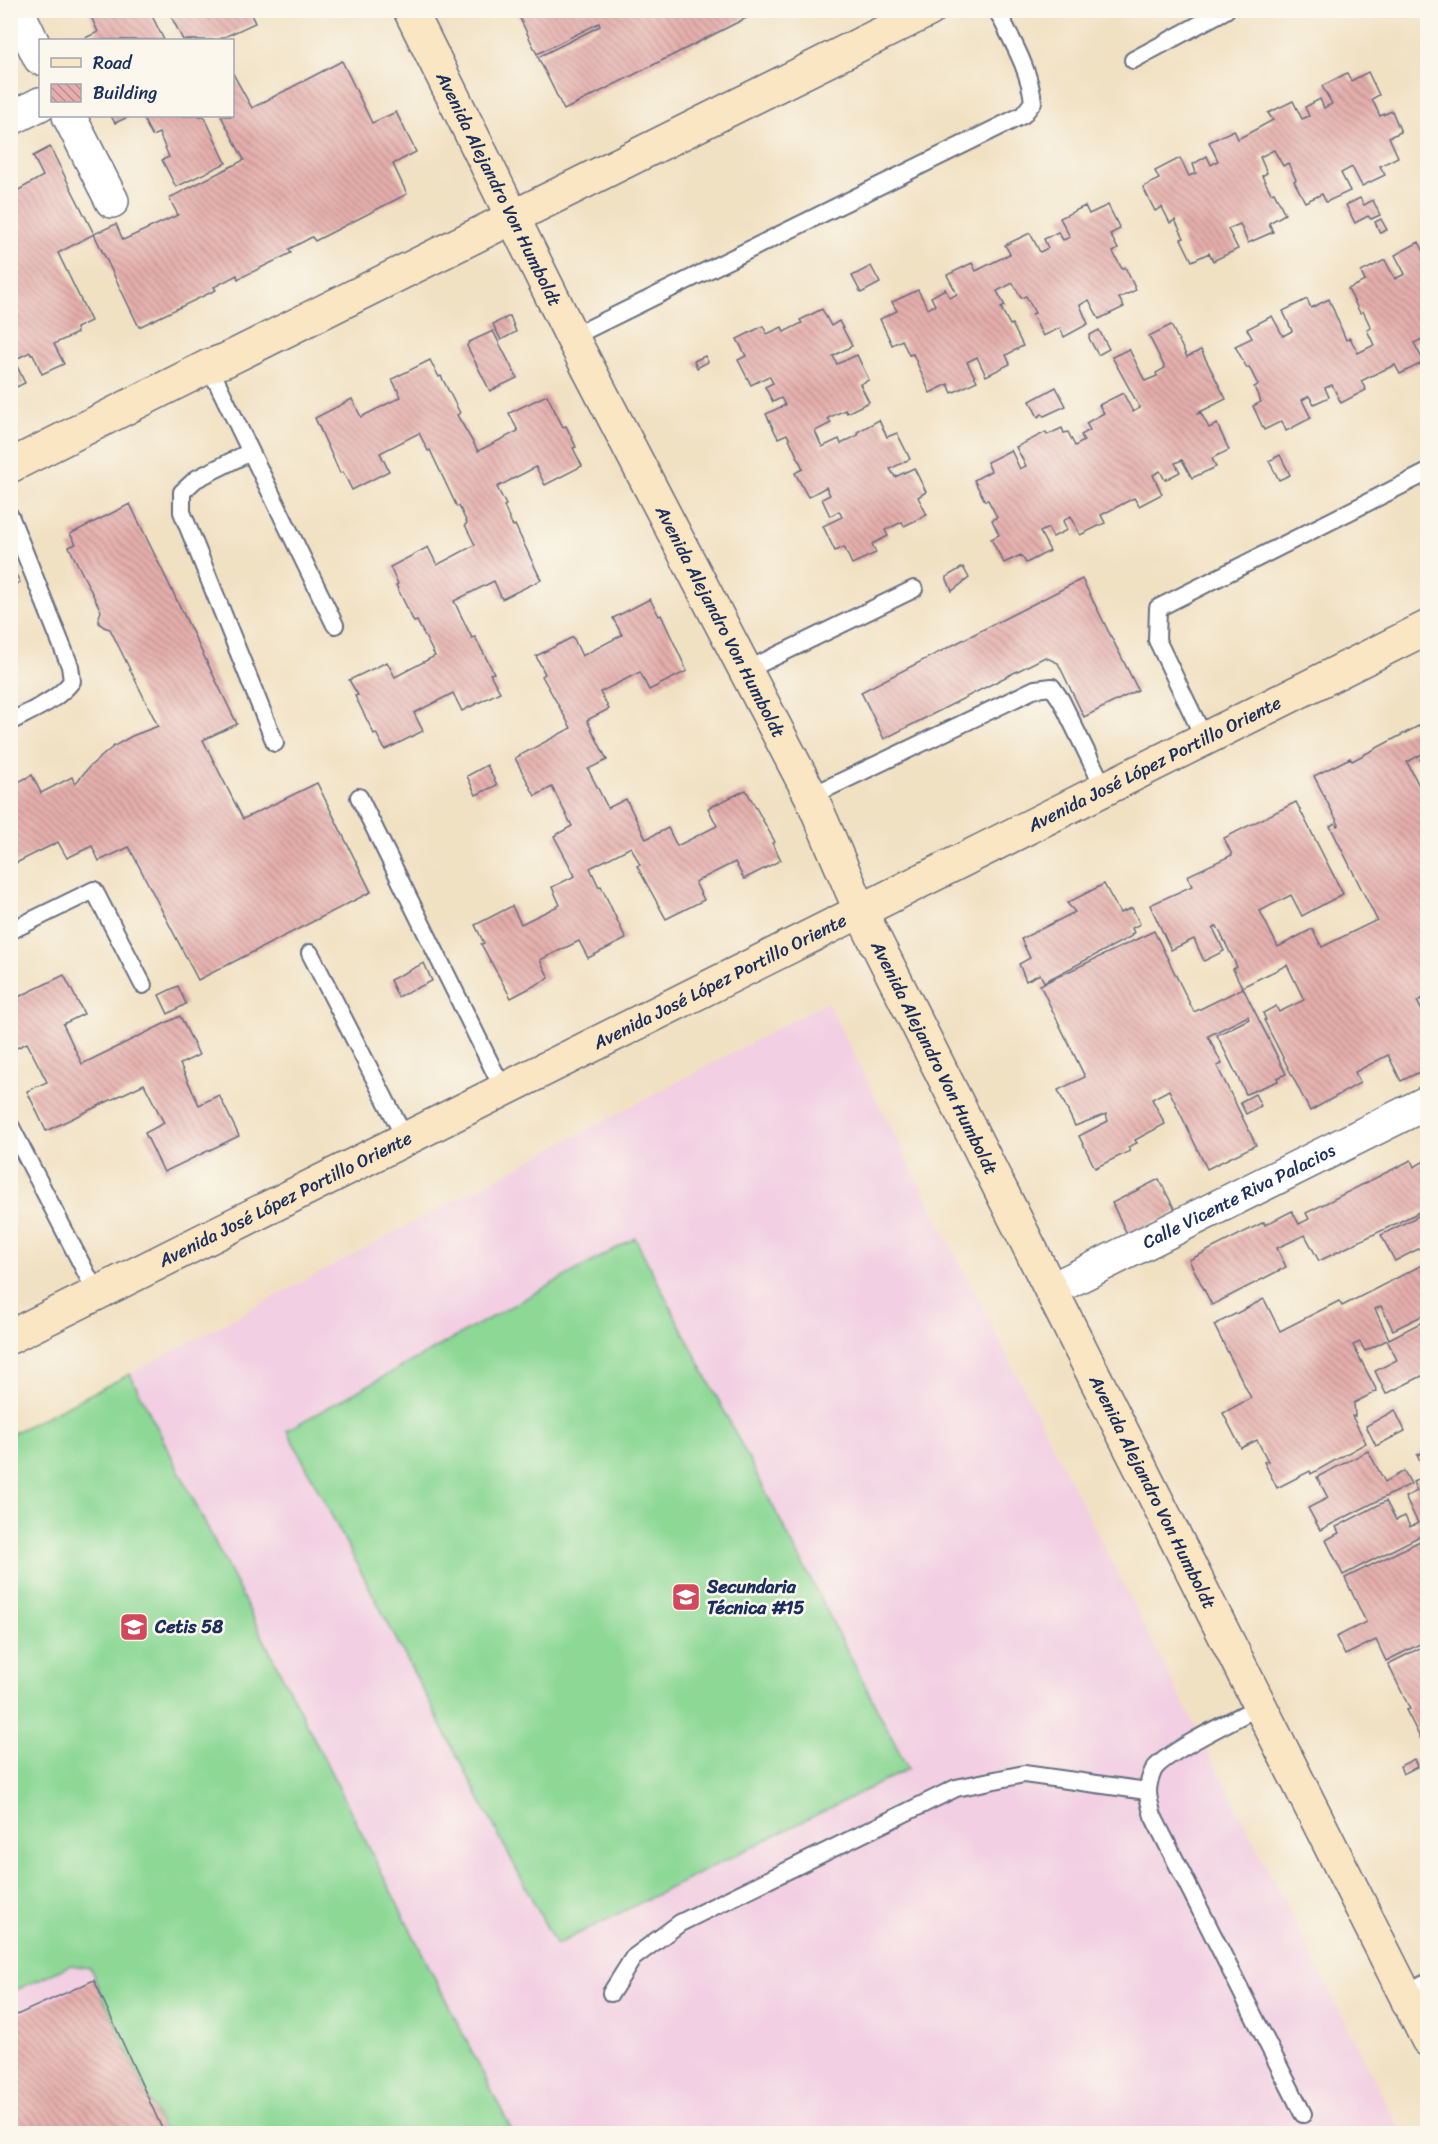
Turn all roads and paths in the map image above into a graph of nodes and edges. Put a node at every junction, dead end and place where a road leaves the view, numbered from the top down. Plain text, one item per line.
1 (17, 10) edge
2 (410, 10) edge
3 (928, 10) edge
4 (997, 10) edge
5 (1226, 10) edge
6 (39, 55) edge
7 (1133, 60) dead end
8 (39, 104) edge
9 (70, 117) edge
10 (10, 119) edge
11 (112, 201) dead end
12 (512, 217) junction
13 (572, 337) junction
14 (209, 366) junction
15 (250, 452) junction
16 (10, 466) edge
17 (1428, 472) edge
18 (10, 516) edge
19 (914, 589) dead end
20 (335, 625) dead end
21 (1428, 627) edge
22 (744, 671) junction
23 (10, 722) edge
24 (1205, 740) junction
25 (275, 743) dead end
26 (1105, 790) junction
27 (811, 796) junction
28 (359, 797) dead end
29 (861, 912) junction
30 (10, 930) edge
31 (310, 952) dead end
32 (142, 985) dead end
33 (504, 1091) junction
34 (1428, 1102) edge
35 (10, 1125) edge
36 (406, 1140) junction
37 (1051, 1290) junction
38 (97, 1294) junction
39 (10, 1337) edge
40 (1260, 1706) junction
41 (1147, 1791) junction
42 (611, 1993) dead end
43 (1418, 1996) edge
44 (1428, 2040) edge
45 (1303, 2114) dead end

1 - 6 street
2 - 12 main road, Avenida Alejandro Von Humboldt
3 - 12 main road
4 - 13 lane
5 - 7 lane
8 - 10 street
9 - 11 street
12 - 13 main road, Avenida Alejandro Von Humboldt
12 - 14 main road
13 - 22 main road, Avenida Alejandro Von Humboldt
14 - 15 lane
14 - 16 main road
15 - 20 lane
15 - 25 lane
17 - 24 lane
18 - 23 lane
19 - 22 lane
21 - 24 main road, Avenida José López Portillo Oriente
22 - 27 main road, Avenida Alejandro Von Humboldt
24 - 26 main road, Avenida José López Portillo Oriente
26 - 27 lane
26 - 29 main road, Avenida José López Portillo Oriente
27 - 29 main road, Avenida Alejandro Von Humboldt
28 - 33 lane
29 - 33 main road, Avenida José López Portillo Oriente
29 - 37 main road, Avenida Alejandro Von Humboldt
30 - 32 lane
31 - 36 lane
33 - 36 main road, Avenida José López Portillo Oriente
34 - 37 street, Calle Vicente Riva Palacios
35 - 38 lane
36 - 38 main road, Avenida José López Portillo Oriente
37 - 40 main road, Avenida Alejandro Von Humboldt
38 - 39 main road, Avenida José López Portillo Oriente
40 - 41 lane
40 - 43 main road, Avenida Alejandro Von Humboldt
41 - 42 lane
41 - 45 lane
43 - 44 main road, Avenida Alejandro Von Humboldt

